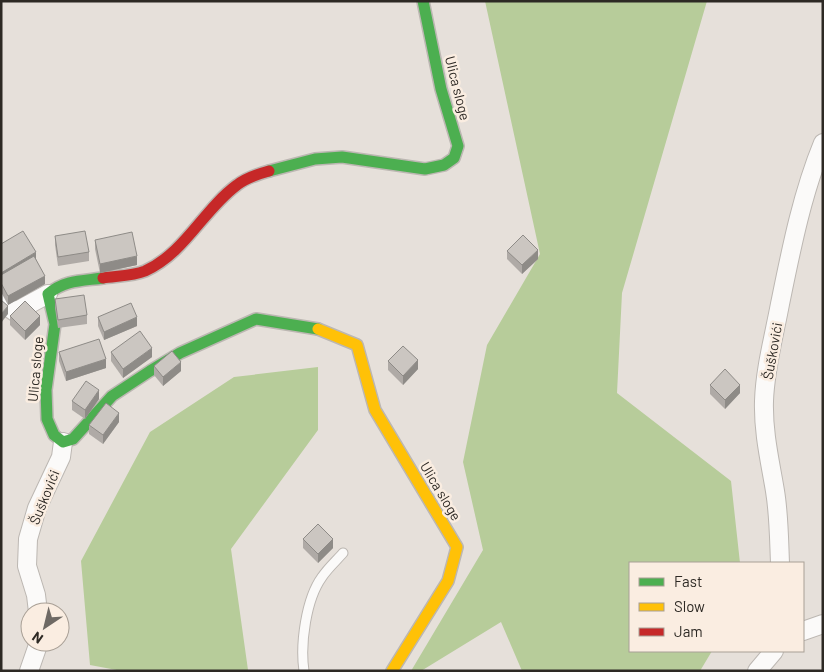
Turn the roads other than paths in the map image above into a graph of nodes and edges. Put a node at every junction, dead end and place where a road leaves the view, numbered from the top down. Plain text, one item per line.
1 (423, 1) edge
2 (823, 143) edge
3 (48, 294) junction
4 (1, 302) edge
5 (63, 442) junction
6 (342, 553) dead end
7 (780, 562) edge
8 (37, 602) edge
9 (823, 624) edge
10 (804, 631) edge
11 (35, 652) edge
12 (773, 652) edge
13 (28, 671) edge
14 (304, 671) edge
15 (392, 671) edge
16 (757, 671) edge

1 - 3 street, Ulica sloge
2 - 7 street, Šuškovići
3 - 4 street
3 - 5 street, Ulica sloge
5 - 8 street, Šuškovići
5 - 15 street, Ulica sloge
6 - 14 lane
9 - 10 street
11 - 13 street
12 - 16 street

